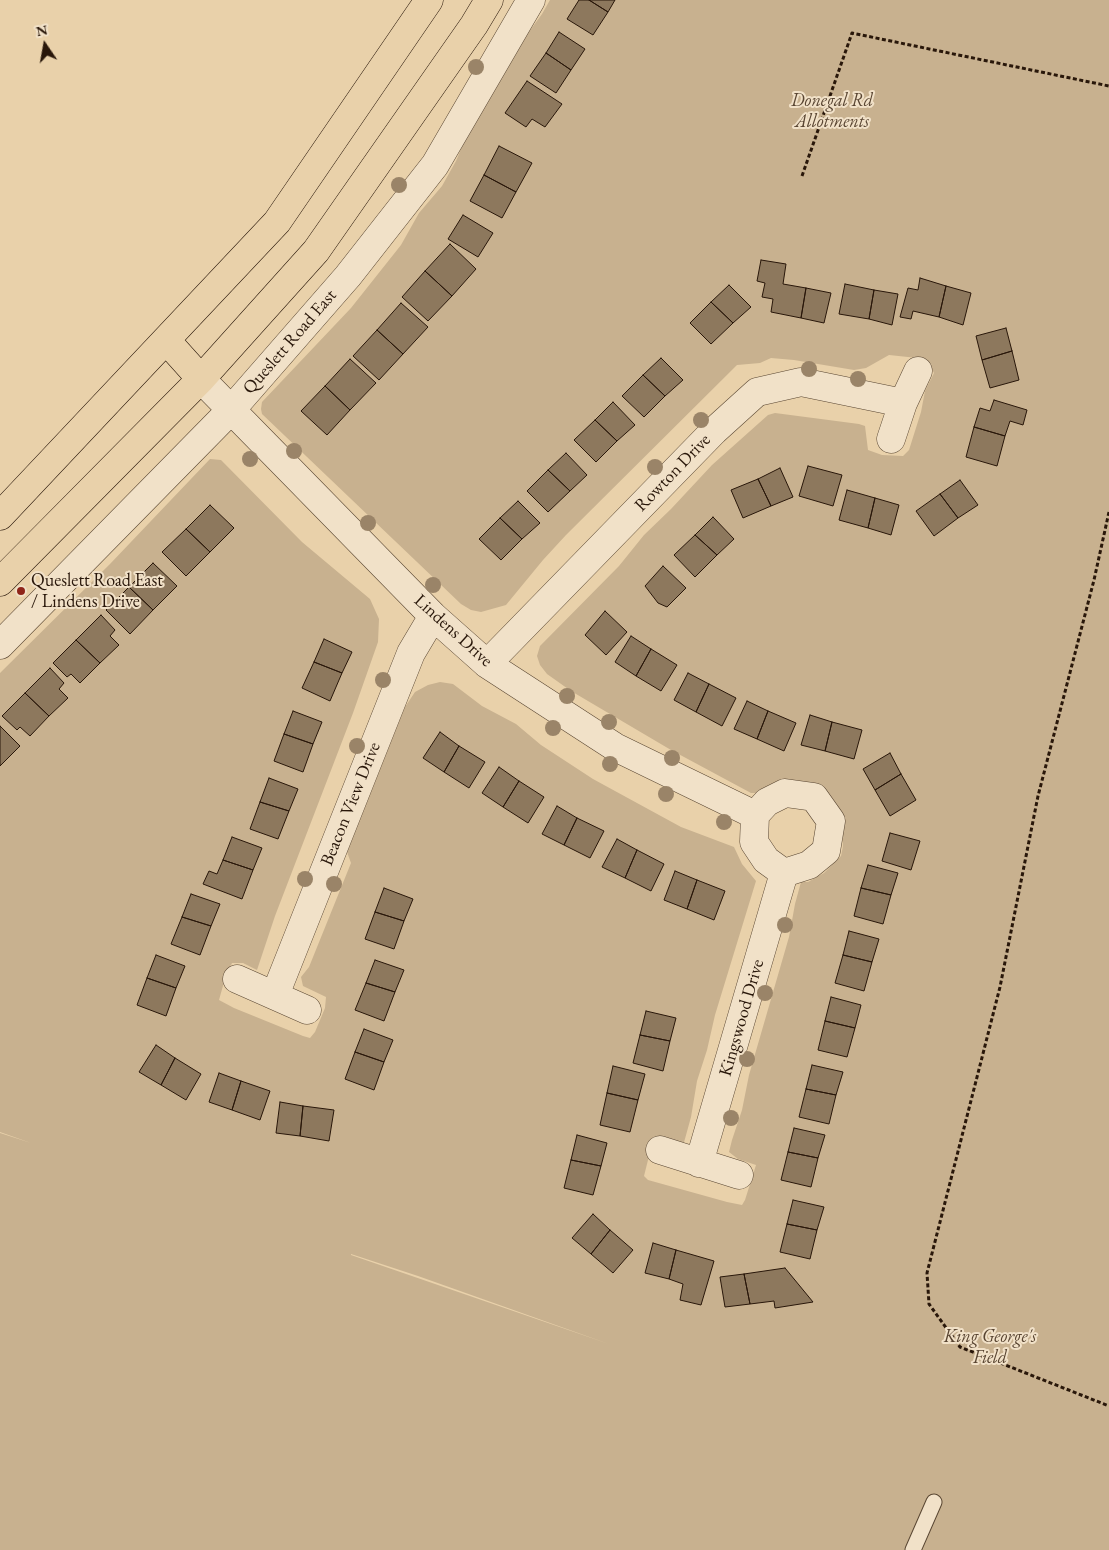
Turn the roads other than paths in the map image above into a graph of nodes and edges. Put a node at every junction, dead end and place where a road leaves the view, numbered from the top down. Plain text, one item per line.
1 (429, 0) edge
2 (489, 0) edge
3 (531, 0) edge
4 (166, 340) junction
5 (918, 371) dead end
6 (201, 379) junction
7 (903, 403) junction
8 (231, 410) junction
9 (890, 439) dead end
10 (0, 516) edge
11 (0, 582) edge
12 (433, 616) junction
13 (0, 645) edge
14 (487, 664) junction
15 (755, 815) junction
16 (784, 872) junction
17 (237, 979) dead end
18 (275, 995) junction
19 (307, 1010) dead end
20 (660, 1150) dead end
21 (699, 1163) junction
22 (740, 1175) dead end
23 (934, 1502) dead end
24 (913, 1550) edge

1 - 4 highway
2 - 6 highway
3 - 8 street, Queslett Road East
4 - 6 highway
4 - 10 highway
5 - 7 street
6 - 8 street, Lindens Drive
6 - 11 highway
7 - 9 street
7 - 14 street, Rowton Drive
8 - 12 street, Lindens Drive
8 - 13 street, Queslett Road East
12 - 14 street, Lindens Drive
12 - 18 street, Beacon View Drive
14 - 15 street, Lindens Drive
15 - 16 street
15 - 16 street
16 - 21 street, Kingswood Drive
17 - 18 street
18 - 19 street
20 - 21 street
21 - 22 street
23 - 24 lane

